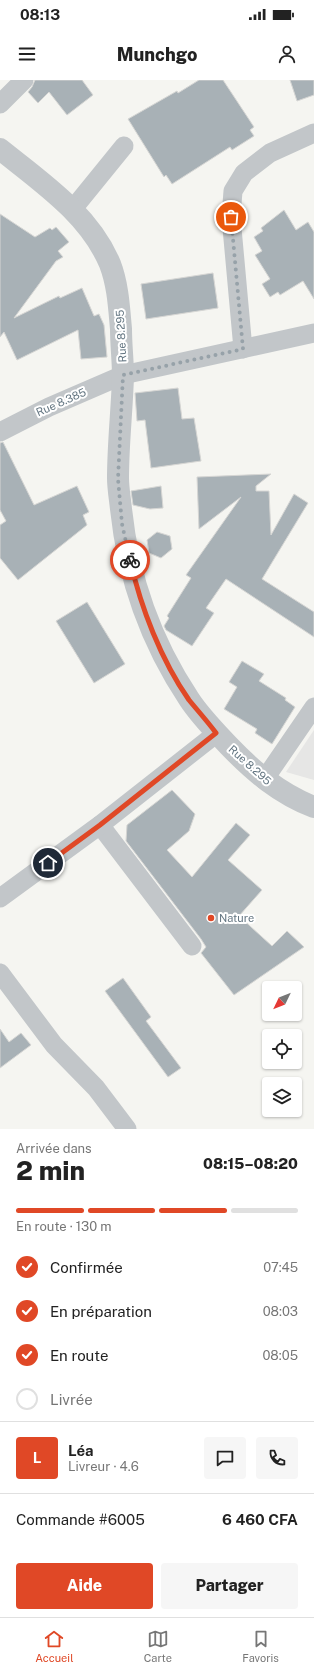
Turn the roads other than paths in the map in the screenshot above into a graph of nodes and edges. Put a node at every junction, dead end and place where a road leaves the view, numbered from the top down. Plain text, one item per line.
1 (24, 80) edge
2 (0, 104) edge
3 (314, 133) edge
4 (124, 146) dead end
5 (2, 155) edge
6 (72, 210) junction
7 (314, 333) edge
8 (243, 349) junction
9 (123, 375) junction
10 (0, 432) edge
11 (314, 707) edge
12 (216, 733) junction
13 (264, 780) junction
14 (314, 807) edge
15 (100, 825) junction
16 (0, 898) edge
17 (192, 946) dead end
18 (0, 973) edge
19 (127, 1129) edge

1 - 2 street
3 - 8 street
4 - 6 street
5 - 6 street, Rue 8.295
6 - 9 street, Rue 8.295
7 - 8 street, Rue 8.385
8 - 9 street, Rue 8.385
9 - 10 street, Rue 8.385
9 - 12 street, Rue 8.295
11 - 13 street
12 - 13 street, Rue 8.295
12 - 15 street
13 - 14 street, Rue 8.295
15 - 16 street
15 - 17 street
18 - 19 street

